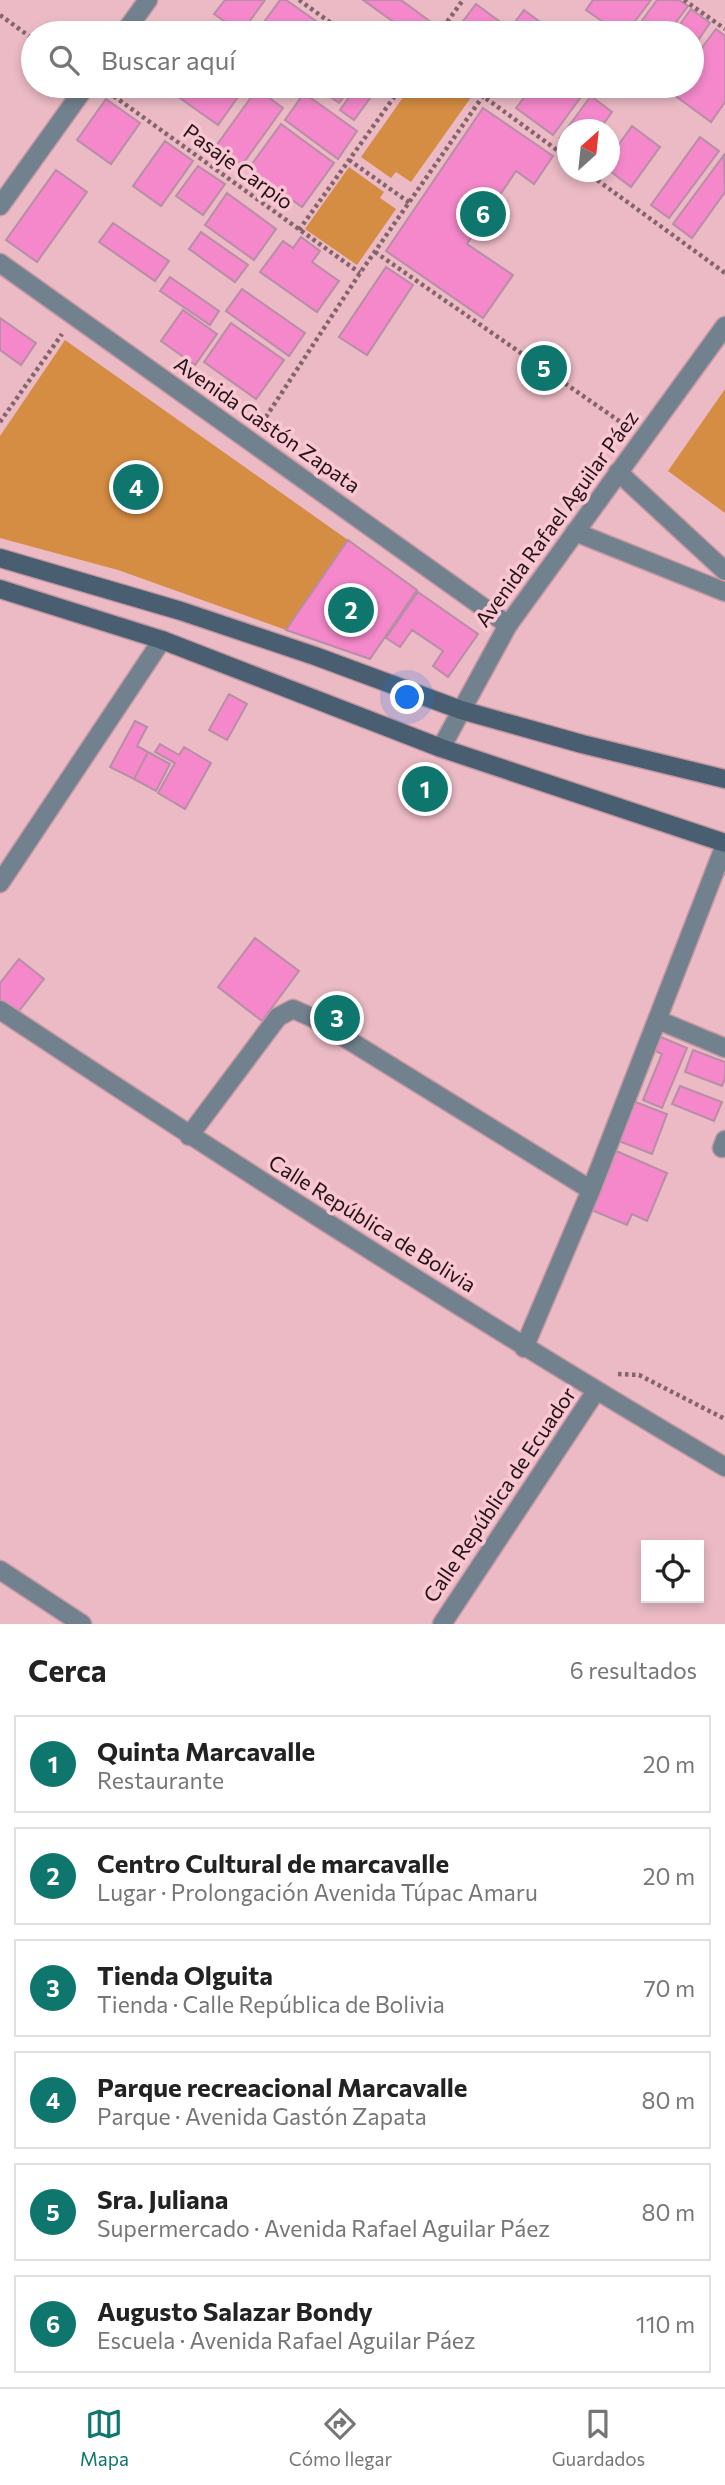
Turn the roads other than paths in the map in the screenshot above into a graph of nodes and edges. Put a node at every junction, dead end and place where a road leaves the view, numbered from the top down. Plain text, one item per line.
1 (148, 0) edge
2 (133, 21) edge
3 (77, 98) edge
4 (0, 206) edge
5 (0, 263) edge
6 (725, 326) edge
7 (618, 472) junction
8 (575, 532) junction
9 (0, 558) edge
10 (725, 571) edge
11 (0, 589) edge
12 (725, 592) edge
13 (508, 625) junction
14 (162, 640) junction
15 (461, 710) junction
16 (441, 748) junction
17 (725, 779) edge
18 (725, 844) edge
19 (0, 883) edge
20 (0, 1010) edge
21 (658, 1020) junction
22 (725, 1048) edge
23 (189, 1136) junction
24 (591, 1190) junction
25 (524, 1348) junction
26 (596, 1391) junction
27 (725, 1467) edge
28 (0, 1570) edge
29 (82, 1624) edge
30 (442, 1624) edge

1 - 2 street
3 - 4 street
5 - 13 street, Avenida Gastón Zapata
6 - 7 street, Avenida Rafael Aguilar Páez
7 - 8 street, Avenida Rafael Aguilar Páez
7 - 10 street
8 - 12 street
8 - 13 street, Avenida Rafael Aguilar Páez
9 - 15 main road
11 - 14 main road
13 - 15 street, Avenida Rafael Aguilar Páez
14 - 16 main road
14 - 19 street
15 - 16 street, Avenida Rafael Aguilar Páez
15 - 17 main road
16 - 18 main road
18 - 21 street
20 - 23 street, Calle República de Bolivia
21 - 22 street
21 - 24 street
23 - 24 street
23 - 25 street, Calle República de Bolivia
24 - 25 street
25 - 26 street, Calle República de Bolivia
26 - 27 street, Calle República de Bolivia
26 - 30 street, Calle República de Ecuador
28 - 29 street

